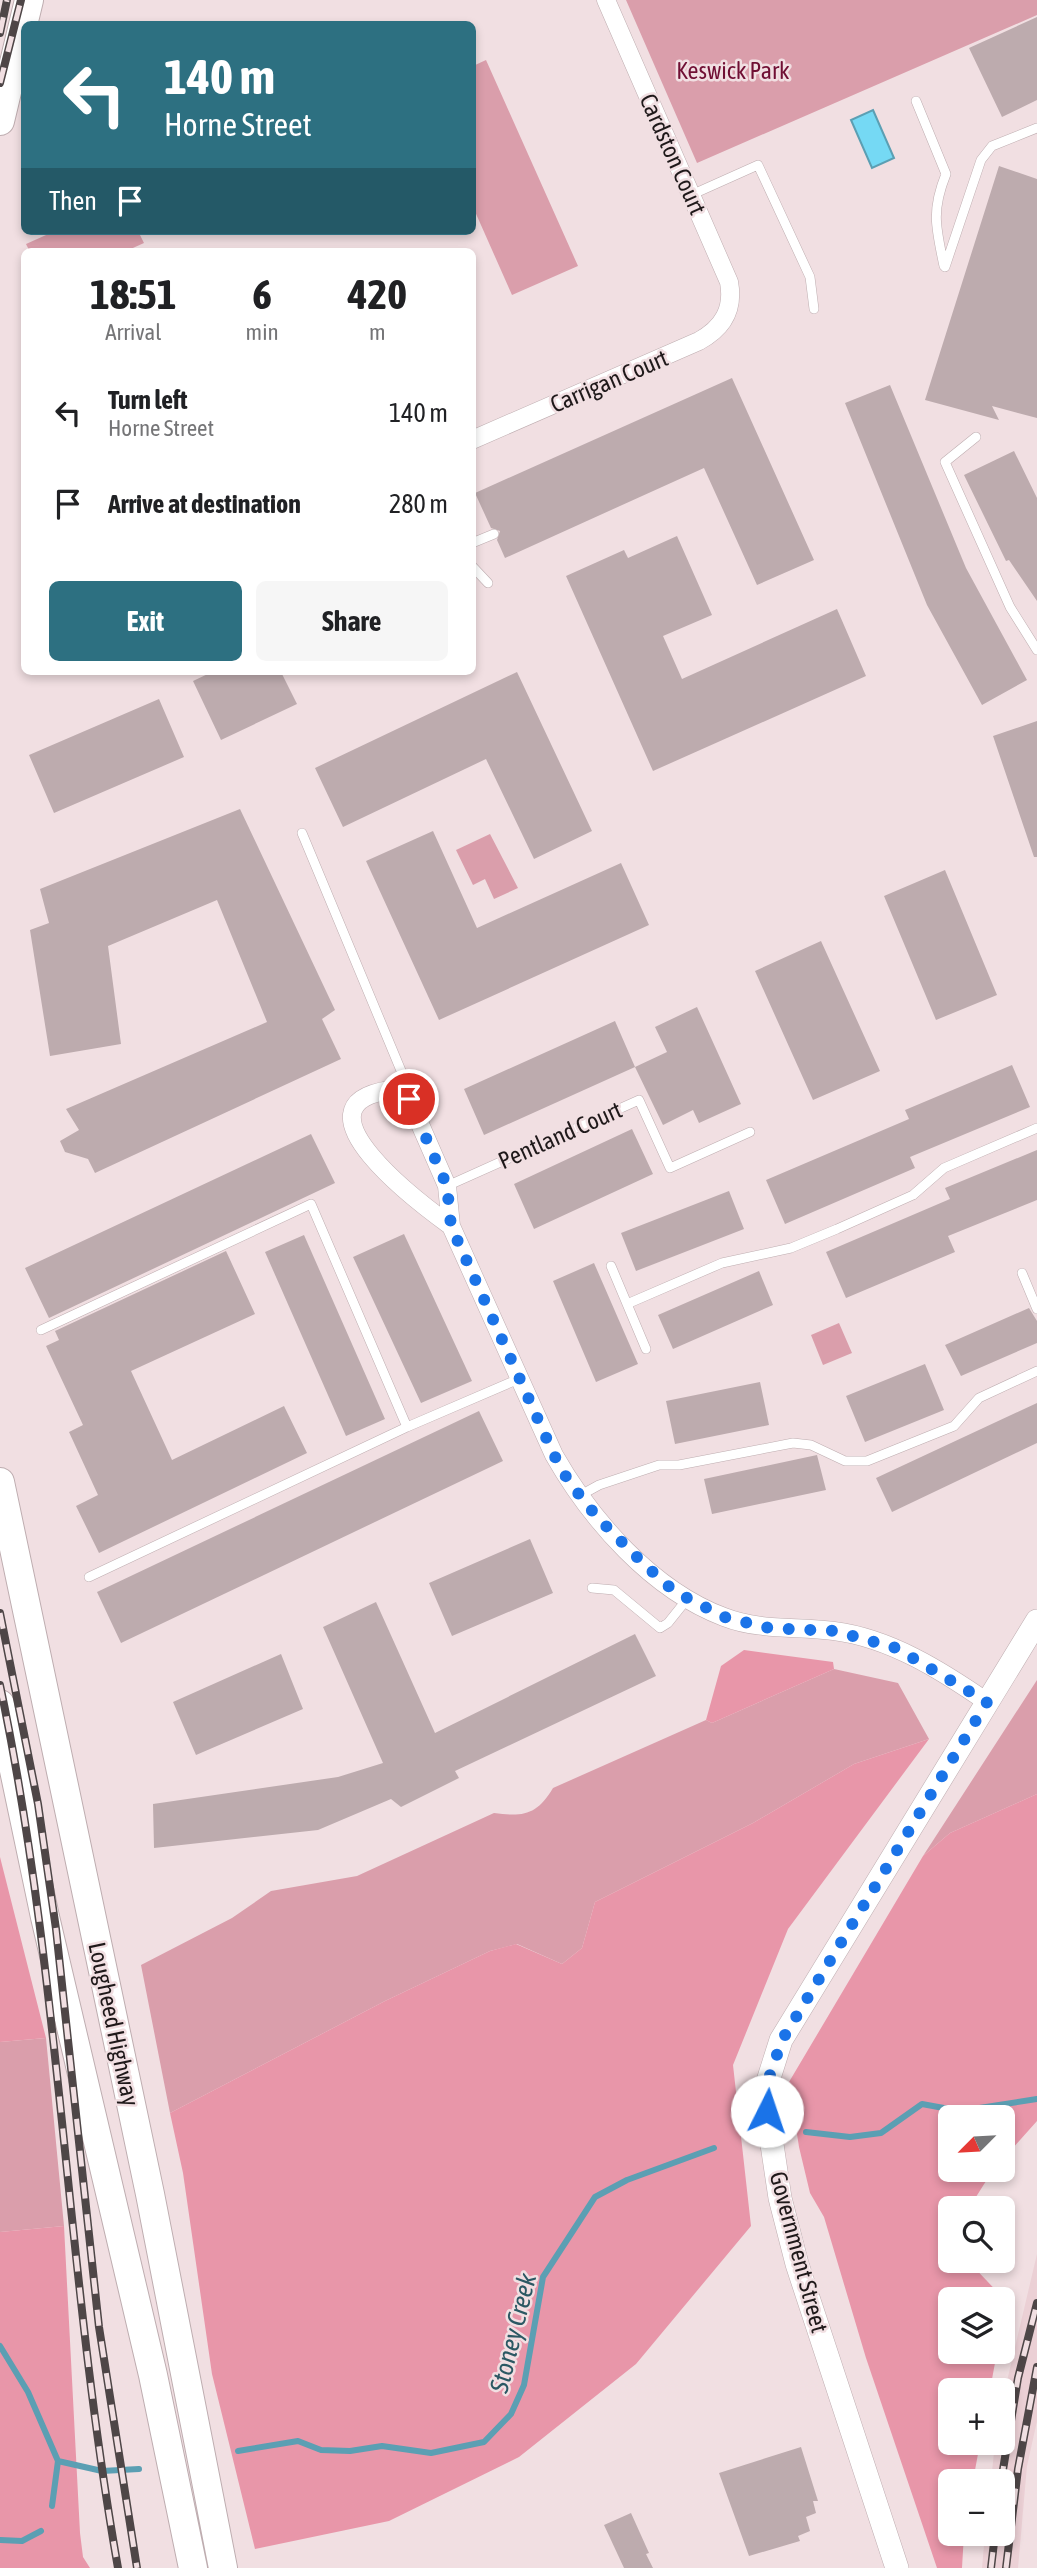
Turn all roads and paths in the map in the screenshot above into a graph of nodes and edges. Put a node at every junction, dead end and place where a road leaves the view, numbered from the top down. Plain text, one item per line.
1 (29, 0) edge
2 (606, 0) edge
3 (24, 21) edge
4 (21, 33) edge
5 (916, 101) dead end
6 (0, 121) edge
7 (1037, 128) edge
8 (691, 195) junction
9 (814, 309) dead end
10 (729, 310) joint
11 (976, 437) dead end
12 (476, 440) edge
13 (494, 534) dead end
14 (476, 542) edge
15 (476, 570) edge
16 (488, 583) dead end
17 (1037, 650) edge
18 (302, 833) dead end
19 (409, 1099) junction
20 (1037, 1128) edge
21 (750, 1132) dead end
22 (447, 1186) junction
23 (451, 1226) junction
24 (611, 1266) dead end
25 (1022, 1273) dead end
26 (627, 1304) junction
27 (1037, 1309) edge
28 (41, 1330) dead end
29 (646, 1349) dead end
30 (1037, 1371) edge
31 (522, 1378) junction
32 (407, 1426) junction
33 (0, 1482) edge
34 (579, 1496) junction
35 (89, 1577) dead end
36 (592, 1588) dead end
37 (688, 1598) junction
38 (1037, 1621) edge
39 (987, 1702) junction
40 (0, 1704) edge
41 (193, 2568) edge
42 (223, 2568) edge
43 (897, 2568) edge

1 - 3 main road
2 - 8 street, Cardston Court
4 - 6 main road
5 - 7 lane
8 - 9 lane
8 - 10 street, Cardston Court
10 - 12 street, Carrigan Court
11 - 17 lane
13 - 14 lane
15 - 16 lane
18 - 19 lane
19 - 22 street
19 - 23 street
20 - 26 lane
21 - 22 lane, Pentland Court
22 - 23 street
23 - 31 street
24 - 26 lane
25 - 27 lane
26 - 29 lane
28 - 32 lane
30 - 34 lane
31 - 32 lane
31 - 34 street
32 - 35 lane
33 - 42 main road, Lougheed Highway
34 - 37 street
36 - 37 lane
37 - 39 street
38 - 39 street, Government Street
39 - 43 street, Government Street
40 - 41 main road, Lougheed Highway

